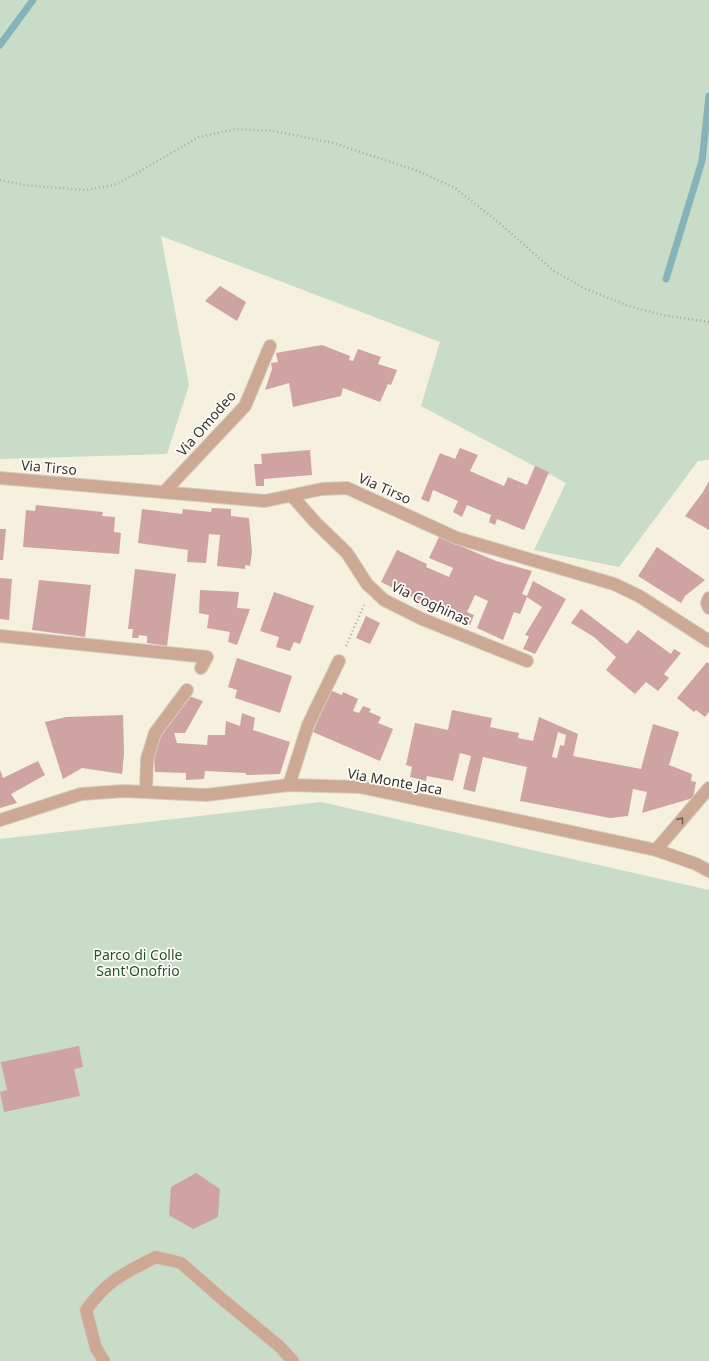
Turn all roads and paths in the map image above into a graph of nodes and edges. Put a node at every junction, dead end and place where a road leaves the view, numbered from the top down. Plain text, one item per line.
1 (0, 180) edge
2 (709, 322) edge
3 (270, 346) dead end
4 (0, 478) edge
5 (165, 491) junction
6 (292, 496) junction
7 (709, 598) edge
8 (366, 602) dead end
9 (709, 608) edge
10 (0, 636) edge
11 (709, 641) edge
12 (339, 661) joint
13 (527, 661) dead end
14 (204, 662) dead end
15 (186, 690) dead end
16 (289, 785) junction
17 (709, 788) edge
18 (146, 792) junction
19 (0, 820) edge
20 (656, 850) junction
21 (709, 871) edge
22 (104, 1361) edge
23 (294, 1361) edge

1 - 2 path
3 - 5 street, Via Omodeo
4 - 5 street, Via Tirso
5 - 6 street, Via Tirso
6 - 11 street, Via Tirso
6 - 13 street, Via Coghinas
7 - 9 street
8 - 12 path
10 - 14 street
12 - 16 street
15 - 18 street
16 - 18 street, Via Monte Jaca
16 - 20 street, Via Monte Jaca
20 -> 17 street
18 - 19 street, Via Monte Jaca
20 - 21 street, Via Monte Jaca
22 - 23 street

